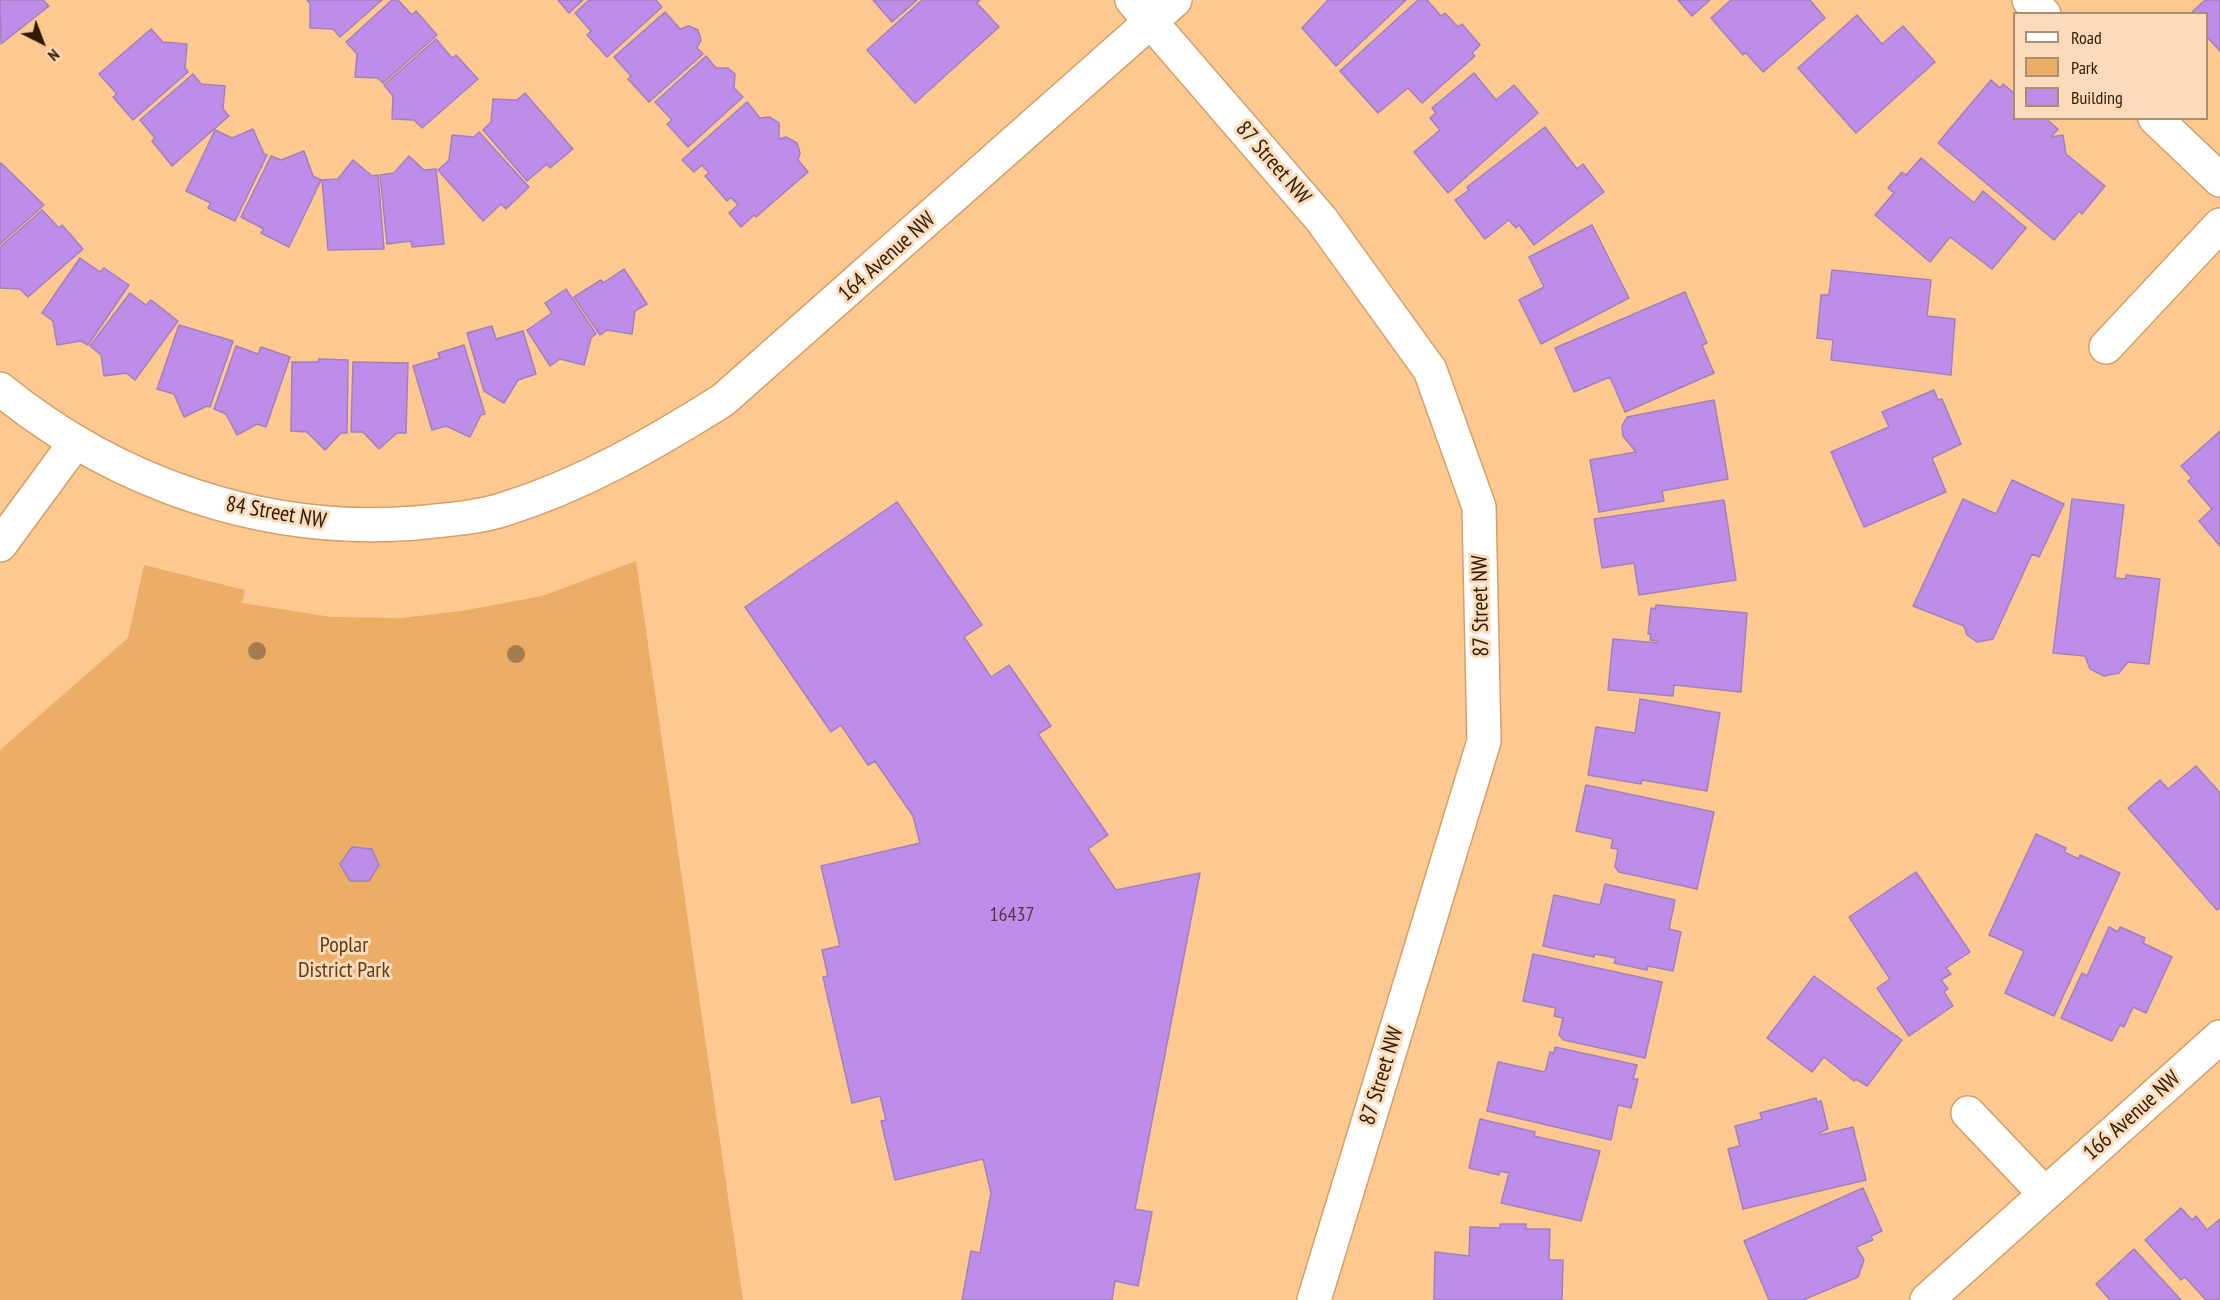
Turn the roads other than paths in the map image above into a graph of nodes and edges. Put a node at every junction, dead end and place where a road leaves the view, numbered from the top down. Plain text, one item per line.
1 (1175, 0) edge
2 (2029, 0) edge
3 (1141, 11) edge
4 (2042, 12) edge
5 (2157, 120) edge
6 (2220, 180) edge
7 (2220, 225) edge
8 (2106, 347) dead end
9 (0, 389) edge
10 (75, 443) junction
11 (577, 483) joint
12 (0, 545) edge
13 (2220, 1038) edge
14 (1968, 1113) dead end
15 (2045, 1194) junction
16 (1314, 1300) edge
17 (1927, 1300) edge

1 - 3 street, 164 Avenue NW
2 - 4 street
3 - 11 street, 164 Avenue NW
3 - 16 street, 87 Street NW
5 - 6 street
7 - 8 street
9 - 10 street, 84 Street NW
10 - 11 street, 84 Street NW
10 - 12 street
13 - 15 street, 166 Avenue NW
14 - 15 street
15 - 17 street, 166 Avenue NW

